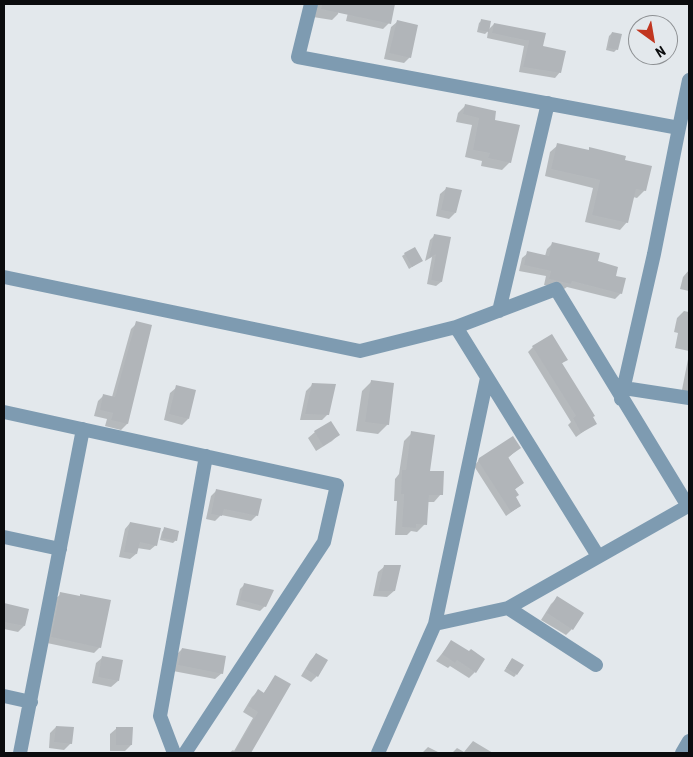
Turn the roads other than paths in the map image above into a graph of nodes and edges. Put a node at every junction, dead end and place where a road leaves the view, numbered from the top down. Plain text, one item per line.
1 (311, 4) edge
2 (689, 80) edge
3 (548, 103) junction
4 (679, 128) junction
5 (4, 277) edge
6 (499, 311) junction
7 (456, 327) junction
8 (487, 378) junction
9 (622, 393) junction
10 (689, 398) edge
11 (4, 412) edge
12 (83, 429) junction
13 (206, 456) junction
14 (4, 537) edge
15 (60, 549) junction
16 (598, 556) junction
17 (508, 608) junction
18 (435, 624) junction
19 (596, 665) dead end
20 (4, 696) edge
21 (31, 702) junction
22 (689, 741) edge
23 (20, 753) edge
24 (174, 753) edge
25 (185, 753) edge
26 (378, 753) edge
27 (682, 753) edge

1 - 3 street
2 - 4 street
3 - 4 street
3 - 6 street
4 - 9 street
5 - 7 street
6 - 7 street
6 - 9 street
7 - 8 street
8 - 16 street
8 - 18 street
9 - 10 street
9 - 16 street
11 - 12 street
12 - 13 street
12 - 15 street
13 - 24 street
13 - 25 street
14 - 15 street
15 - 21 street
16 - 17 street
17 - 18 street
17 - 19 street
18 - 26 street
20 - 21 street
21 - 23 street
22 - 27 street

